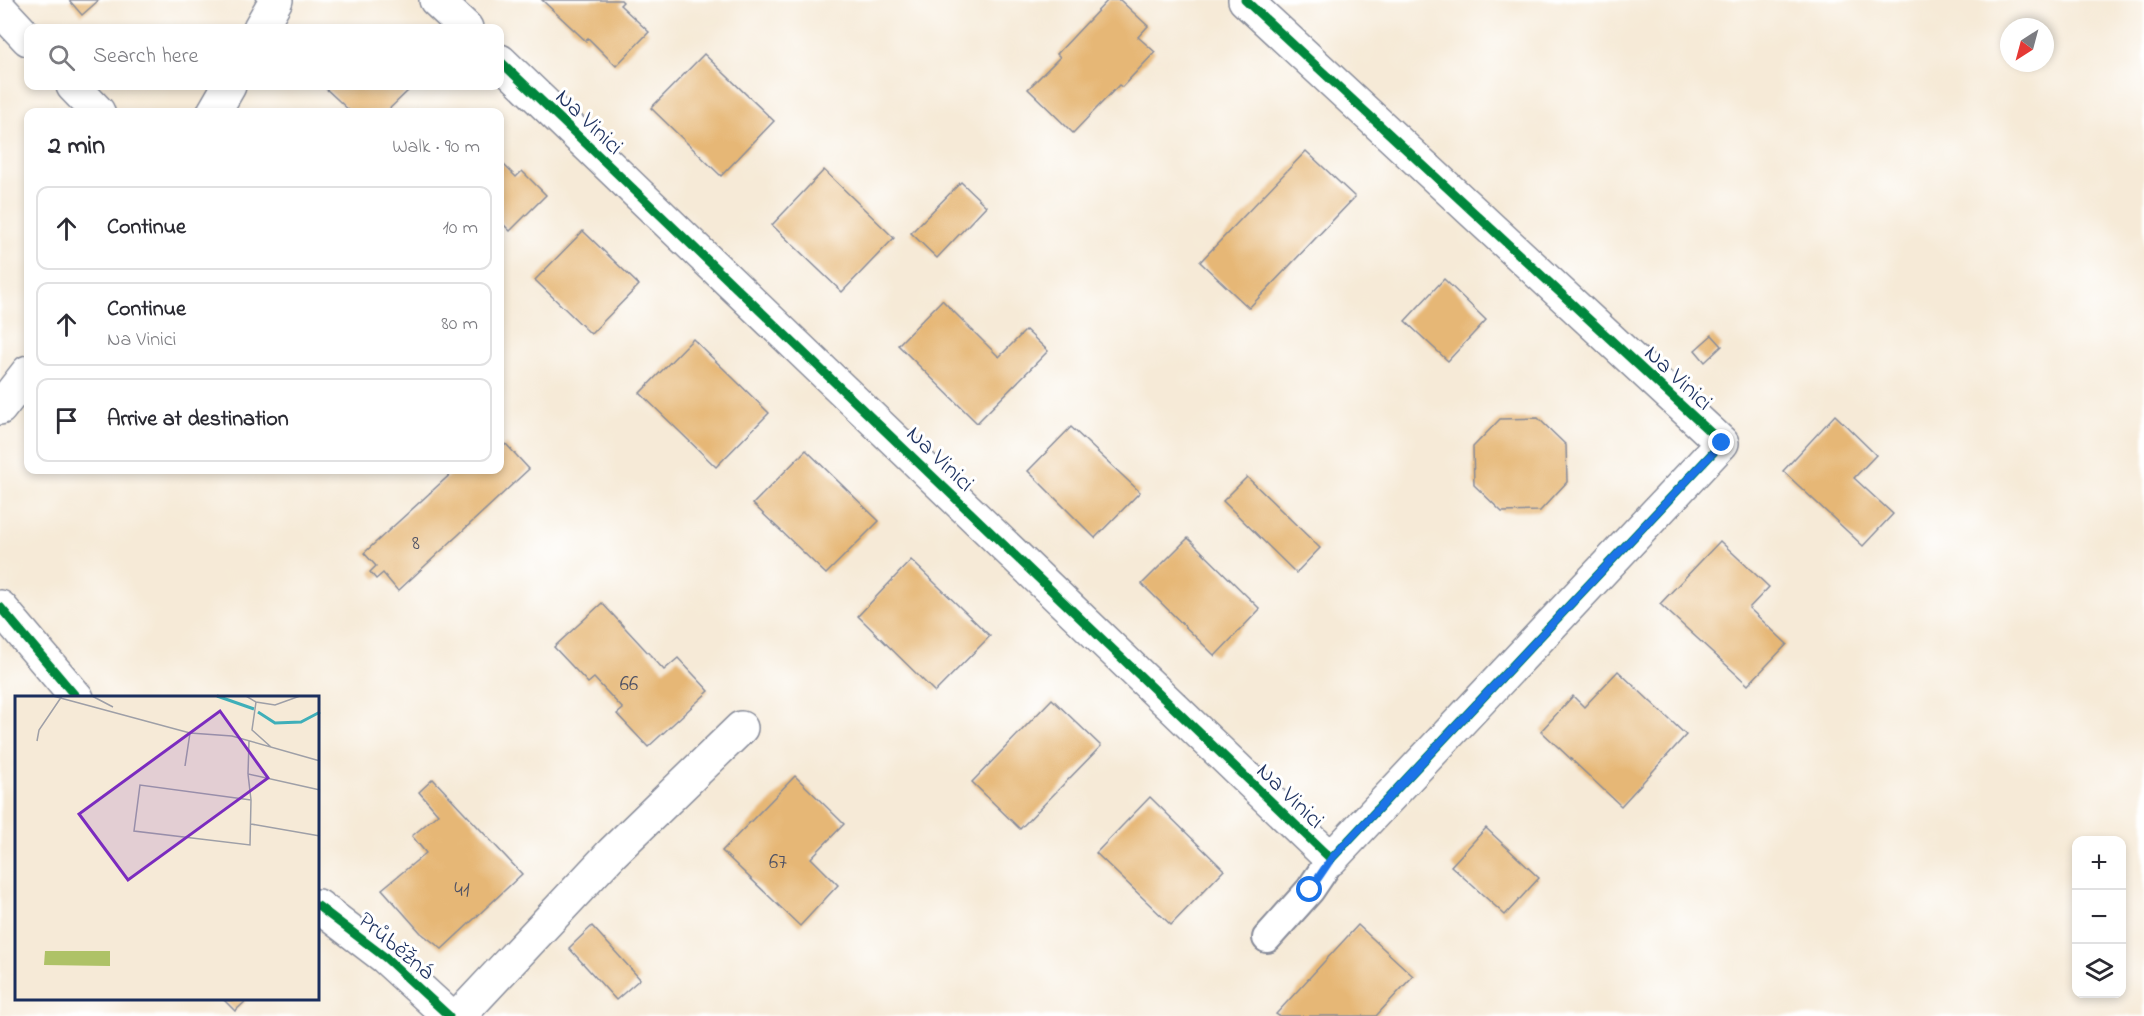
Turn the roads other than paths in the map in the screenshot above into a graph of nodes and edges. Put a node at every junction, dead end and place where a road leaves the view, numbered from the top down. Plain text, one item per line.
1 (276, 0) edge
2 (436, 0) edge
3 (1245, 0) edge
4 (0, 9) edge
5 (262, 24) edge
6 (462, 24) edge
7 (24, 35) edge
8 (504, 65) edge
9 (77, 90) edge
10 (227, 90) edge
11 (95, 108) edge
12 (216, 108) edge
13 (24, 377) edge
14 (0, 408) edge
15 (0, 606) edge
16 (75, 696) edge
17 (741, 728) dead end
18 (1331, 859) junction
19 (320, 908) edge
20 (1267, 938) dead end
21 (449, 1016) edge
22 (459, 1016) edge

1 - 5 street
2 - 6 street
3 - 18 street, Na Vinici
4 - 7 street
8 - 18 street, Na Vinici
9 - 11 street
10 - 12 street
13 - 14 street
15 - 16 street
17 - 22 street
18 - 20 lane
19 - 21 street, Průběžná

